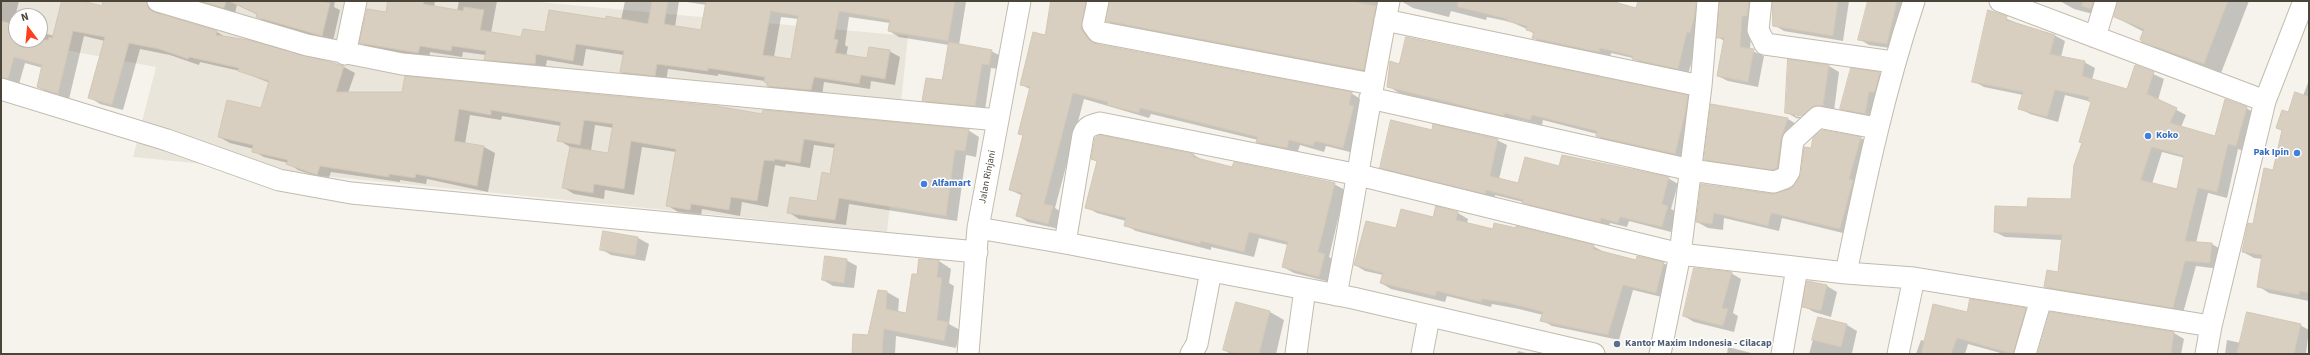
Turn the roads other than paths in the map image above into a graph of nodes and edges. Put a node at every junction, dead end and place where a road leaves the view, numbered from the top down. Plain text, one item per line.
1 (158, 1) edge
2 (356, 1) edge
3 (1020, 1) edge
4 (1098, 1) edge
5 (1708, 1) edge
6 (1761, 1) edge
7 (1914, 1) edge
8 (2000, 1) edge
9 (2106, 1) edge
10 (2304, 1) edge
11 (1386, 6) edge
12 (2095, 37) junction
13 (345, 54) junction
14 (1894, 62) junction
15 (1701, 86) junction
16 (1, 89) edge
17 (1371, 91) junction
18 (2265, 101) junction
19 (998, 120) junction
20 (1876, 128) junction
21 (1691, 170) junction
22 (1359, 175) junction
23 (978, 228) junction
24 (1065, 242) junction
25 (976, 252) junction
26 (1680, 254) junction
27 (1797, 268) junction
28 (1211, 271) junction
29 (1846, 273) junction
30 (1914, 278) junction
31 (1305, 289) junction
32 (1336, 295) junction
33 (2041, 299) junction
34 (1428, 317) junction
35 (2211, 326) junction
36 (973, 353) edge
37 (1191, 354) edge
38 (1296, 354) edge
39 (1422, 354) edge
40 (1594, 354) edge
41 (1660, 354) edge
42 (1782, 354) edge
43 (1898, 354) edge
44 (2025, 354) edge
45 (2206, 354) edge

1 - 13 street
2 - 13 street
3 - 19 street, Jalan Rinjani
4 - 17 street
5 - 15 street
6 - 14 street
7 - 14 street
8 - 12 street
9 - 12 street
10 - 18 street
11 - 15 street
11 - 17 street
12 - 18 street
13 - 19 street
14 - 20 street
15 - 21 street
16 - 25 street
17 - 21 street
17 - 22 street
18 - 35 street
19 - 23 street, Jalan Rinjani
20 - 21 street
20 - 29 street
21 - 26 street
22 - 24 street
22 - 26 street
22 - 32 street
23 - 24 street
23 - 25 street, Jalan Rinjani
24 - 28 street
25 - 36 street, Jalan Rinjani
26 - 27 street
26 - 41 street
27 - 29 street
27 - 42 street
28 - 31 street
28 - 37 street
29 - 30 street
30 - 33 street
30 - 43 street
31 - 32 street
31 - 38 street
32 - 34 street
33 - 35 street
33 - 44 street
34 - 39 street
34 - 40 street
35 - 45 street

